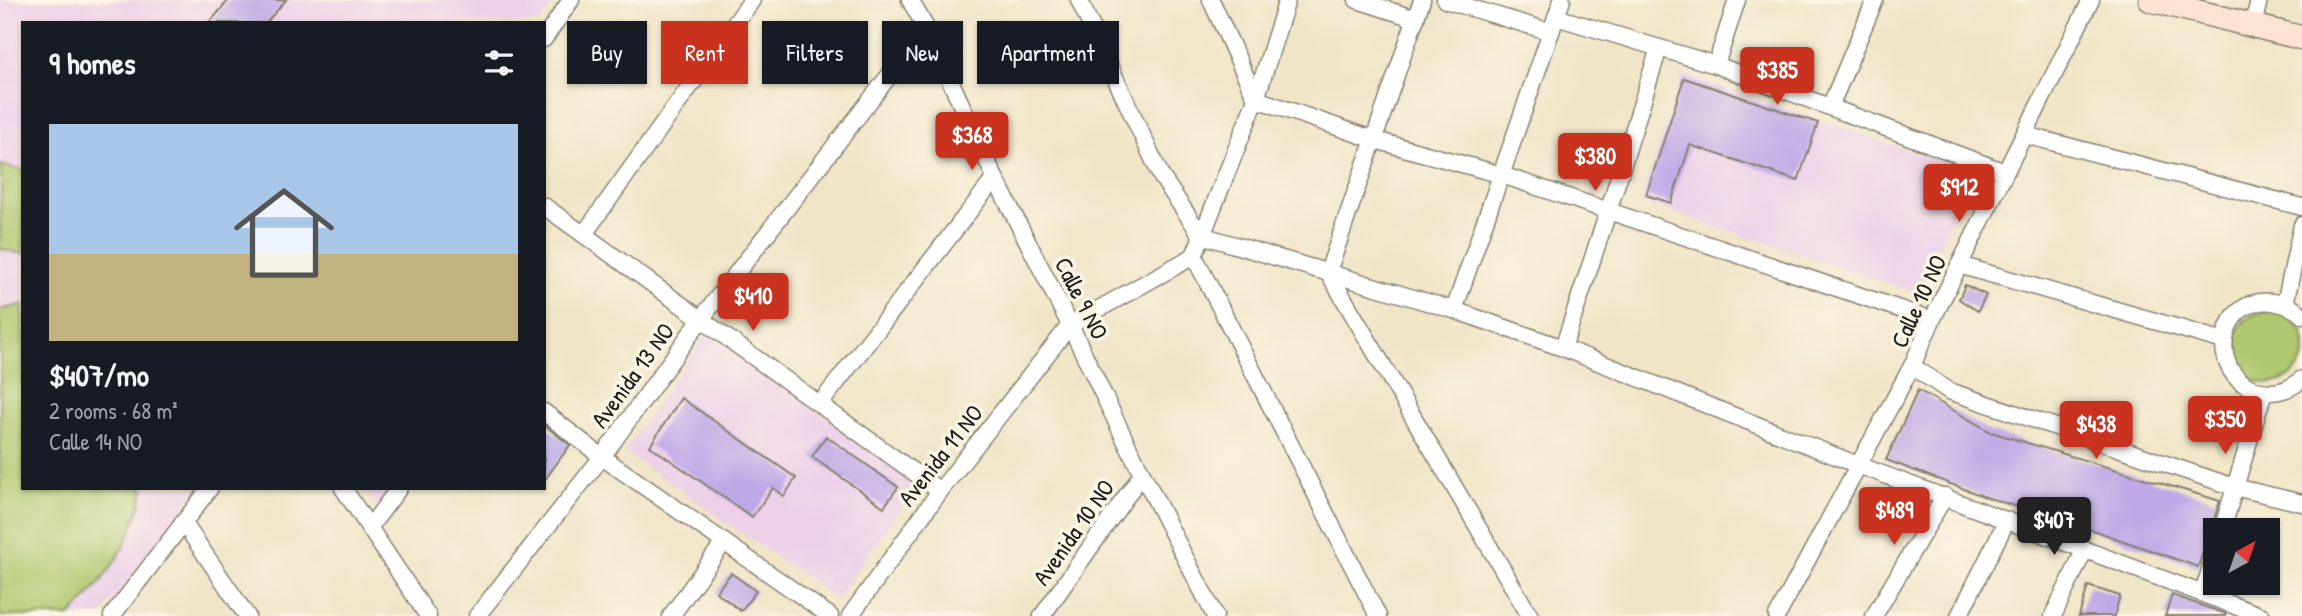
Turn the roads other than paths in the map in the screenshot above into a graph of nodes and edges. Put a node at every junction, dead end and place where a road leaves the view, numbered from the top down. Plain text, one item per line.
1 (571, 0) edge
2 (752, 0) edge
3 (910, 0) edge
4 (1079, 0) edge
5 (1211, 0) edge
6 (1287, 0) edge
7 (1357, 0) edge
8 (1422, 0) edge
9 (1445, 0) edge
10 (1562, 0) edge
11 (1737, 0) edge
12 (1875, 0) edge
13 (2091, 0) edge
14 (2151, 0) edge
15 (2259, 0) edge
16 (1416, 19) junction
17 (922, 21) edge
18 (1553, 24) junction
19 (2253, 26) junction
20 (546, 36) edge
21 (2302, 38) edge
22 (1659, 48) junction
23 (1716, 65) junction
24 (883, 84) edge
25 (952, 84) edge
26 (1256, 99) junction
27 (1830, 107) junction
28 (2025, 135) junction
29 (1375, 140) junction
30 (2005, 172) junction
31 (1502, 175) junction
32 (995, 178) junction
33 (546, 207) edge
34 (2302, 207) edge
35 (1608, 212) junction
36 (2302, 225) edge
37 (583, 234) junction
38 (1201, 235) junction
39 (1194, 256) junction
40 (1959, 265) junction
41 (1328, 272) junction
42 (2285, 304) junction
43 (1454, 310) junction
44 (2302, 315) edge
45 (701, 319) junction
46 (1932, 320) junction
47 (1070, 325) junction
48 (2224, 341) junction
49 (1563, 348) junction
50 (1912, 366) junction
51 (2302, 379) edge
52 (2264, 392) junction
53 (820, 404) junction
54 (546, 414) edge
55 (602, 457) junction
56 (1858, 465) junction
57 (1142, 474) junction
58 (2234, 487) junction
59 (208, 490) edge
60 (344, 490) edge
61 (398, 490) edge
62 (940, 491) junction
63 (1945, 496) junction
64 (2302, 503) edge
65 (2225, 518) edge
66 (2007, 520) junction
67 (183, 522) junction
68 (369, 528) junction
69 (724, 542) junction
70 (2085, 549) junction
71 (2203, 593) edge
72 (2208, 595) edge
73 (112, 616) edge
74 (247, 616) edge
75 (428, 616) edge
76 (477, 616) edge
77 (671, 616) edge
78 (830, 616) edge
79 (850, 616) edge
80 (1042, 616) edge
81 (1215, 616) edge
82 (1378, 616) edge
83 (1530, 616) edge
84 (1777, 616) edge
85 (1874, 616) edge
86 (1959, 616) edge
87 (2053, 616) edge
88 (2262, 616) edge

1 - 20 street
2 - 37 street
3 - 17 street, Calle 9 NO
4 - 38 street
5 - 26 street
6 - 26 street
7 - 16 street
8 - 16 street
9 - 18 street
10 - 18 street
11 - 23 street
12 - 27 street
13 - 28 street, Calle 10 NO
14 - 19 street
15 - 19 street
16 - 29 street
18 - 22 street
18 - 31 street
19 - 21 street
22 - 23 street
22 - 35 street
23 - 27 street
24 - 45 street, Avenida 13 NO
25 - 32 street, Calle 9 NO
26 - 29 street
26 - 38 street
27 - 30 street
28 - 30 street, Calle 10 NO
28 - 34 street
29 - 31 street
29 - 41 street
30 - 40 street, Calle 10 NO
31 - 35 street
31 - 43 street
32 - 47 street, Calle 9 NO
32 - 53 street
33 - 37 street
35 - 46 street
35 - 49 street
36 - 42 street
37 - 45 street
38 - 39 street
38 - 41 street
39 - 47 street
39 - 82 street
40 - 46 street, Calle 10 NO
40 - 48 street
41 - 43 street
41 - 83 street
42 - 44 street
42 - 48 street
43 - 49 street
45 - 53 street
45 - 55 street, Avenida 13 NO
46 - 50 street, Calle 10 NO
47 - 57 street, Calle 9 NO
47 - 62 street, Avenida 11 NO
48 - 52 street
49 - 56 street
50 - 56 street, Calle 10 NO
50 - 58 street
51 - 52 street
52 - 58 street
53 - 62 street
54 - 55 street
55 - 69 street
55 - 76 street, Avenida 13 NO
56 - 63 street
56 - 84 street, Calle 10 NO
57 - 80 street, Avenida 10 NO
57 - 81 street, Calle 9 NO
58 - 64 street
58 - 65 street
59 - 67 street
60 - 68 street
61 - 68 street
62 - 79 street, Avenida 11 NO
63 - 66 street
63 - 85 street
66 - 70 street
66 - 86 street
67 - 73 street
67 - 74 street
68 - 75 street
69 - 77 street
69 - 78 street
70 - 71 street
70 - 87 street
72 - 88 street

